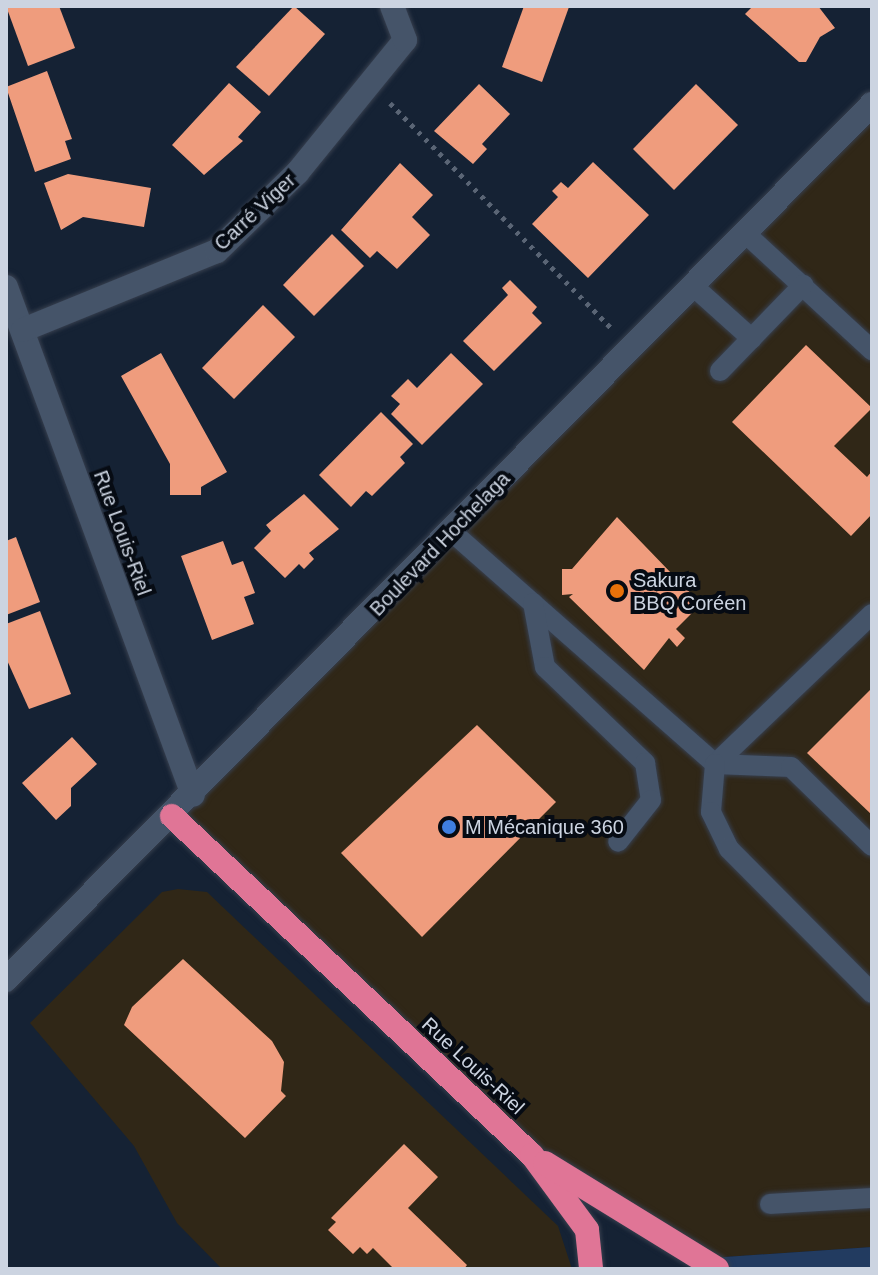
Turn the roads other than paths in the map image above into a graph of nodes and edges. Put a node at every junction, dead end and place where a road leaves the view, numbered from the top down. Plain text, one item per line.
1 (392, 6) edge
2 (872, 104) edge
3 (745, 233) junction
4 (803, 285) junction
5 (693, 286) junction
6 (6, 287) edge
7 (23, 330) junction
8 (752, 339) junction
9 (872, 350) edge
10 (720, 371) dead end
11 (452, 532) junction
12 (533, 603) junction
13 (872, 614) edge
14 (715, 764) junction
15 (193, 795) junction
16 (172, 816) junction
17 (618, 842) dead end
18 (872, 846) edge
19 (6, 980) edge
20 (872, 993) edge
21 (532, 1155) junction
22 (872, 1198) edge
23 (770, 1204) dead end
24 (591, 1269) edge
25 (717, 1269) edge

1 - 7 main road, Carré Viger
2 - 3 main road, Boulevard Hochelaga
3 - 4 lane
3 - 5 main road, Boulevard Hochelaga
4 - 8 lane
4 - 9 lane
5 - 8 lane
5 - 11 main road, Boulevard Hochelaga
6 - 7 main road, Rue Louis-Riel
7 - 15 main road, Rue Louis-Riel
8 - 10 lane
11 - 12 lane
11 - 15 main road, Boulevard Hochelaga
12 - 14 lane
12 - 17 lane
13 - 14 lane
14 - 18 lane
14 - 20 lane
15 - 16 main road, Boulevard Hochelaga
16 - 19 main road, Boulevard Hochelaga
16 - 21 highway, Rue Louis-Riel
21 - 24 highway
21 - 25 highway
22 - 23 lane

